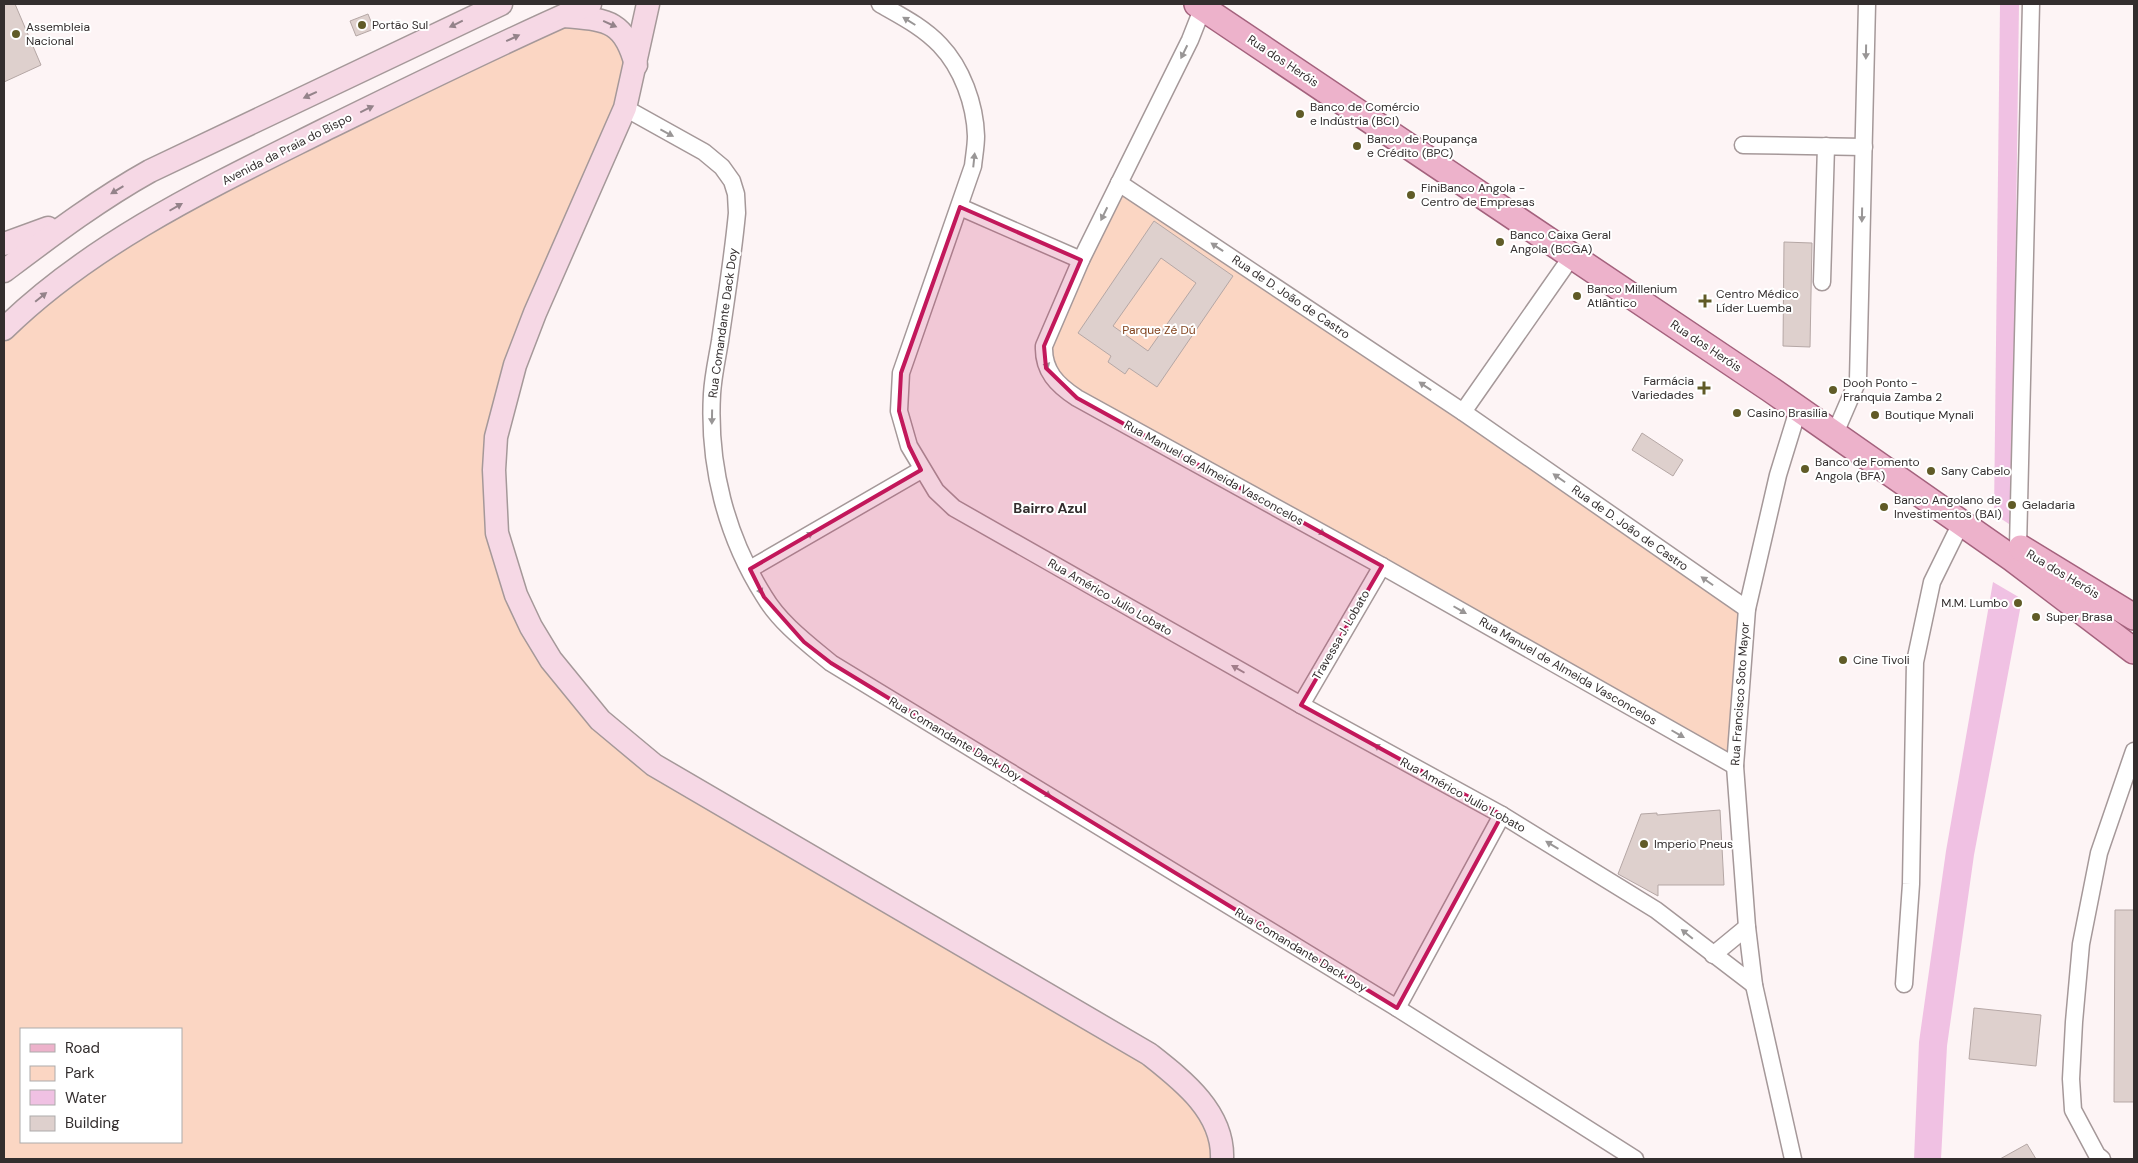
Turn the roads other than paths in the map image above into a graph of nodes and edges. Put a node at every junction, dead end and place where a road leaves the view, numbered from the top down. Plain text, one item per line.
1 (501, 4) edge
2 (590, 4) edge
3 (648, 4) edge
4 (880, 4) edge
5 (1867, 4) edge
6 (2031, 4) edge
7 (1207, 5) edge
8 (562, 16) junction
9 (636, 66) junction
10 (625, 108) junction
11 (1743, 145) dead end
12 (1826, 146) junction
13 (1864, 147) junction
14 (1119, 183) junction
15 (960, 206) junction
16 (79, 215) junction
17 (4, 244) edge
18 (1572, 256) junction
19 (1081, 260) junction
20 (4, 271) edge
21 (1822, 282) dead end
22 (4, 329) edge
23 (1798, 410) junction
24 (1463, 412) junction
25 (1839, 424) junction
26 (922, 470) junction
27 (1961, 523) junction
28 (2015, 553) junction
29 (1382, 566) junction
30 (750, 569) junction
31 (1747, 609) junction
32 (2131, 626) edge
33 (2134, 651) edge
34 (1301, 705) junction
35 (2134, 752) edge
36 (1734, 766) junction
37 (1502, 815) junction
38 (1747, 926) junction
39 (1713, 955) junction
40 (1904, 984) dead end
41 (1754, 985) junction
42 (1397, 1008) junction
43 (1222, 1159) edge
44 (1635, 1159) edge
45 (1793, 1159) edge
46 (2102, 1159) edge

1 -> 16 street
2 - 8 street, Avenida da Praia do Bispo
3 - 9 street
15 -> 4 street, Rua Américo Julio Lobato
5 -> 13 street
6 - 28 street
7 -> 14 street, Rua Manuel de Almeida Vasconcelos
7 - 18 main road, Rua dos Heróis
7 - 25 main road, Rua dos Heróis
8 -> 9 street
22 -> 8 street, Avenida da Praia do Bispo
9 - 10 street
10 -> 30 street, Rua Comandante Dack Doy
10 - 43 street
11 - 12 street
12 - 13 street
12 - 21 street
13 -> 25 street
14 -> 19 street, Rua Manuel de Almeida Vasconcelos
24 -> 14 street, Rua de D. João de Castro
15 - 19 street
15 - 26 street, Rua Américo Julio Lobato
16 - 17 street
16 - 20 street
18 - 23 main road, Rua dos Heróis
18 - 24 street
19 -> 29 street, Rua Manuel de Almeida Vasconcelos
23 - 27 main road, Rua dos Heróis
23 - 31 street, Rua Francisco Soto Mayor
31 -> 24 street, Rua de D. João de Castro
25 - 28 main road, Rua dos Heróis
30 -> 26 street
34 -> 26 street, Rua Américo Julio Lobato
27 - 28 main road, Rua dos Heróis
27 - 40 street
28 - 32 main road, Rua dos Heróis
28 - 33 main road, Rua dos Heróis
29 - 34 street, Travessa J. Lobato
29 -> 36 street, Rua Manuel de Almeida Vasconcelos
30 -> 42 street, Rua Comandante Dack Doy
31 - 36 street, Rua Francisco Soto Mayor
37 -> 34 street, Rua Américo Julio Lobato
35 - 46 street
36 - 38 street, Rua Francisco Soto Mayor
39 -> 37 street, Rua Américo Julio Lobato
37 - 42 street
38 - 39 street
38 - 41 street, Rua Francisco Soto Mayor
39 - 41 street, Rua Américo Julio Lobato
41 - 45 street, Rua Francisco Soto Mayor
42 - 44 street, Rua Comandante Dack Doy

